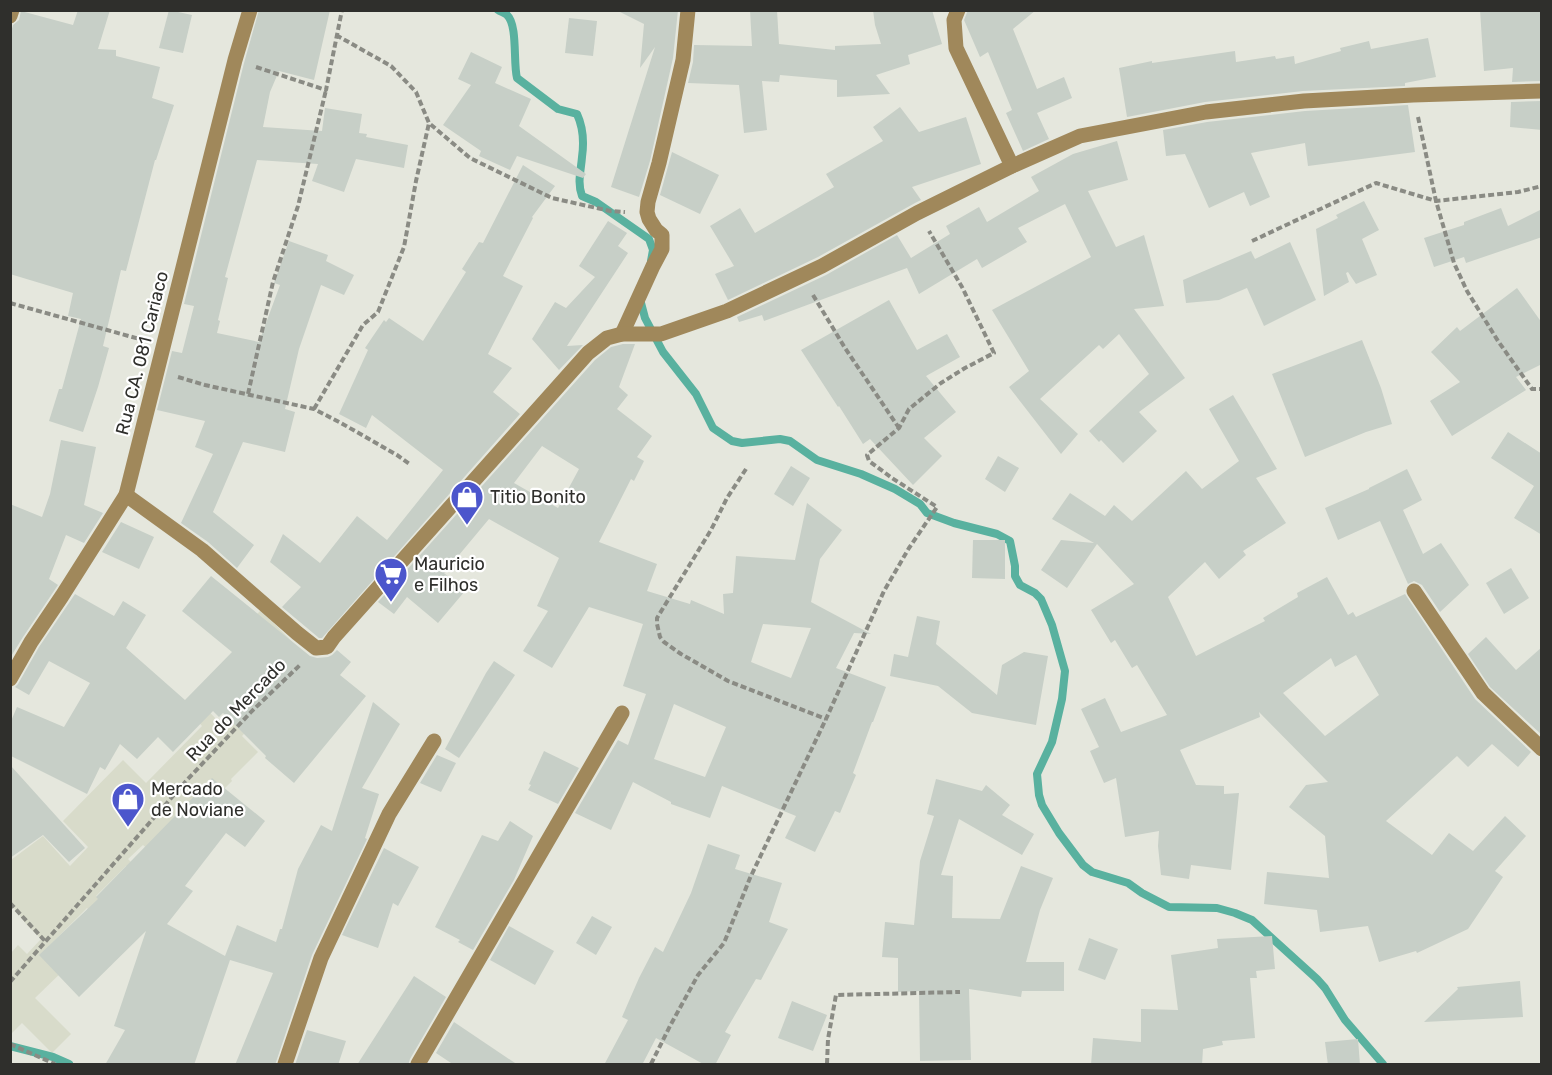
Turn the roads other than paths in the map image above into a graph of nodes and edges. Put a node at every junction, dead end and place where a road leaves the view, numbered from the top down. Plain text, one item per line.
1 (12, 10) edge
2 (250, 10) edge
3 (688, 10) edge
4 (958, 10) edge
5 (10, 16) edge
6 (1542, 91) edge
7 (1012, 166) junction
8 (622, 334) junction
9 (126, 495) junction
10 (1414, 591) dead end
11 (10, 679) edge
12 (622, 713) dead end
13 (434, 741) dead end
14 (1542, 749) edge
15 (285, 1065) edge
16 (418, 1065) edge

1 - 5 street
2 - 9 street, Rua CA. 081 Cariaco
3 - 8 street
4 - 7 street
6 - 7 street
7 - 8 street
8 - 9 street
9 - 11 street, Rua CA. 081 Cariaco
10 - 14 street
12 - 16 street
13 - 15 street

